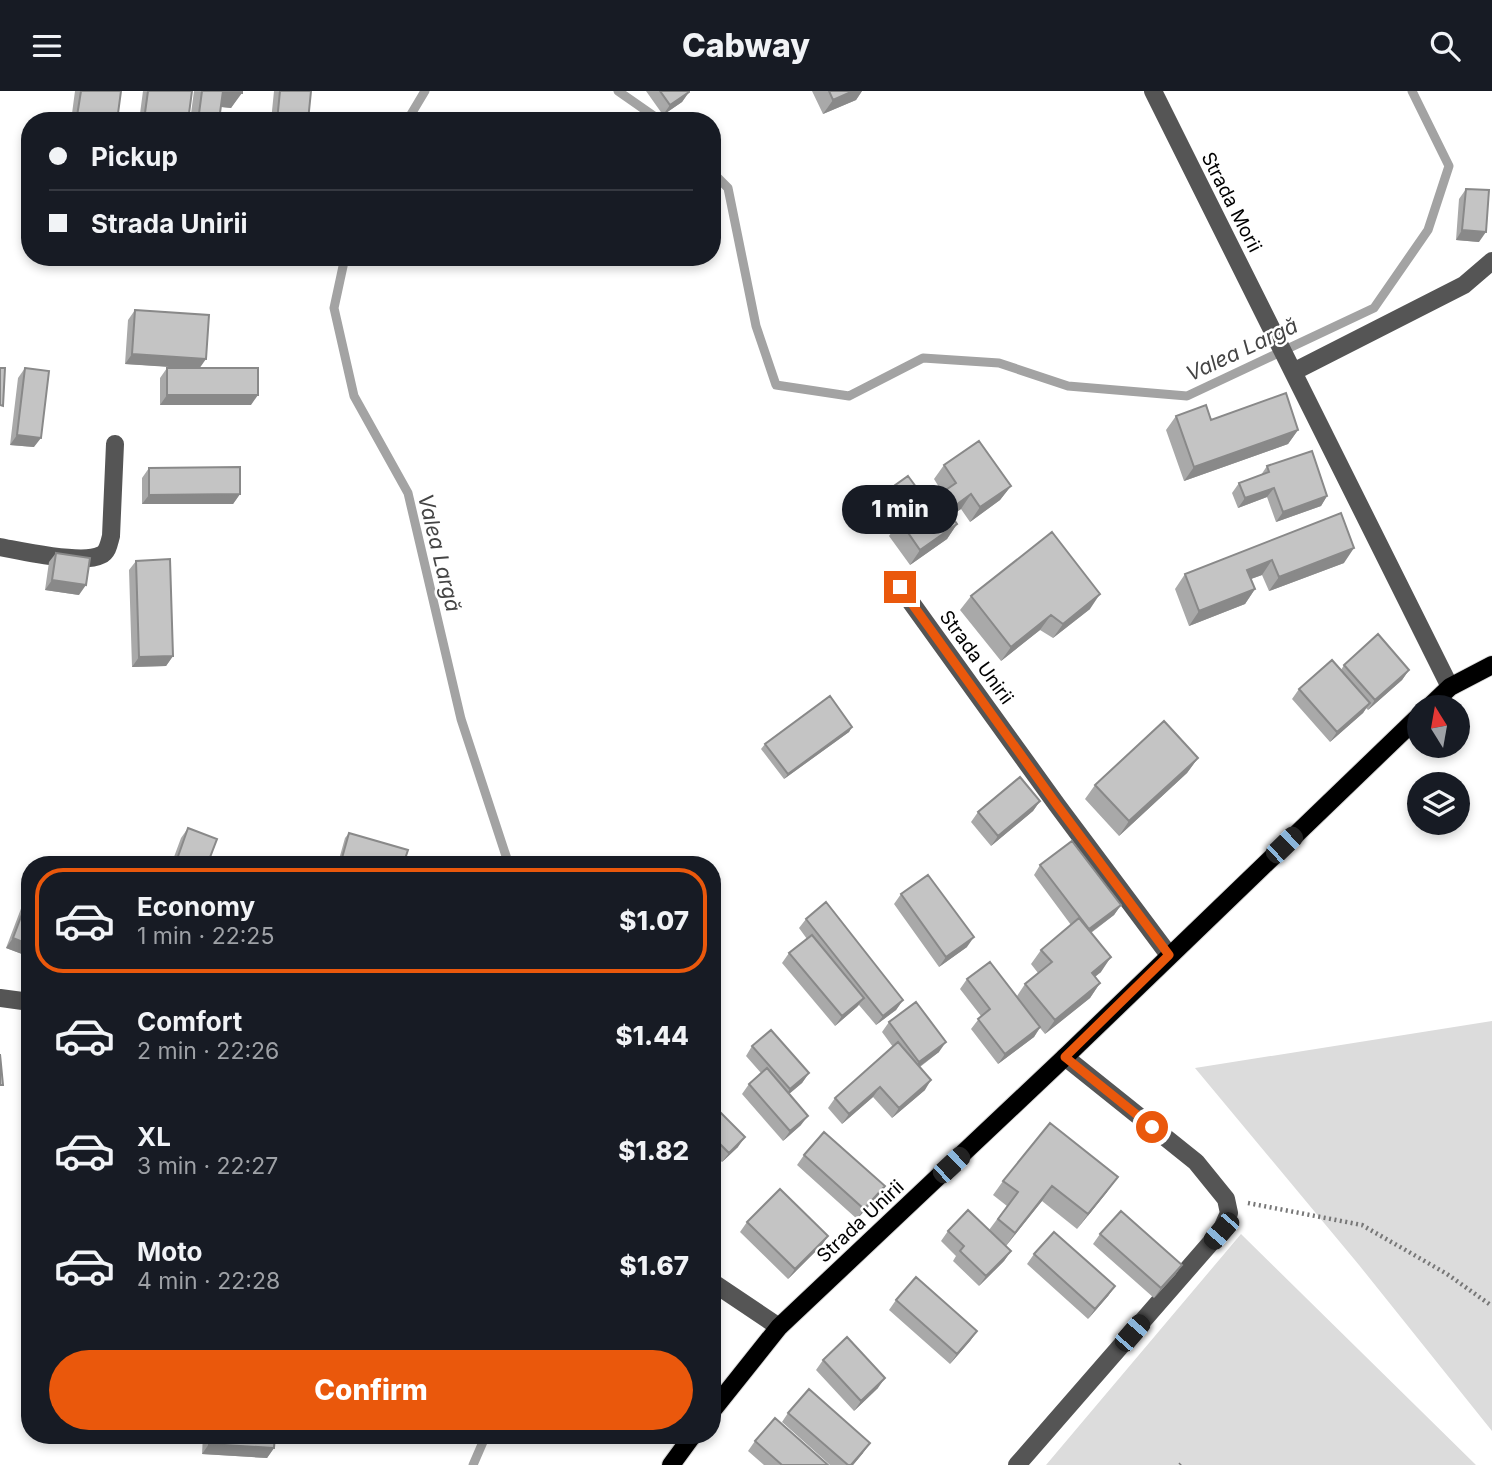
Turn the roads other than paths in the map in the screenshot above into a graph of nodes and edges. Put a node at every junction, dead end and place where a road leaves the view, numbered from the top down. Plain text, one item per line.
1 (1153, 91) edge
2 (1492, 261) edge
3 (1291, 366) junction
4 (115, 443) dead end
5 (0, 547) edge
6 (900, 587) dead end
7 (1492, 665) edge
8 (1450, 687) junction
9 (1442, 695) edge
10 (1407, 727) edge
11 (1169, 955) junction
12 (0, 998) edge
13 (21, 1001) edge
14 (1065, 1057) junction
15 (721, 1288) edge
16 (779, 1327) junction
17 (721, 1400) edge
18 (686, 1444) edge
19 (671, 1465) edge
20 (1017, 1465) edge

1 - 3 street, Strada Morii
2 - 3 street
3 - 8 street, Strada Morii
4 - 5 street
6 - 11 street, Strada Unirii
7 - 8 main road
8 - 9 main road
10 - 11 main road, Strada Unirii
11 - 14 main road, Strada Unirii
12 - 13 street
14 - 16 main road, Strada Unirii
14 - 20 street
15 - 16 street
16 - 17 main road, Strada Unirii
18 - 19 main road

